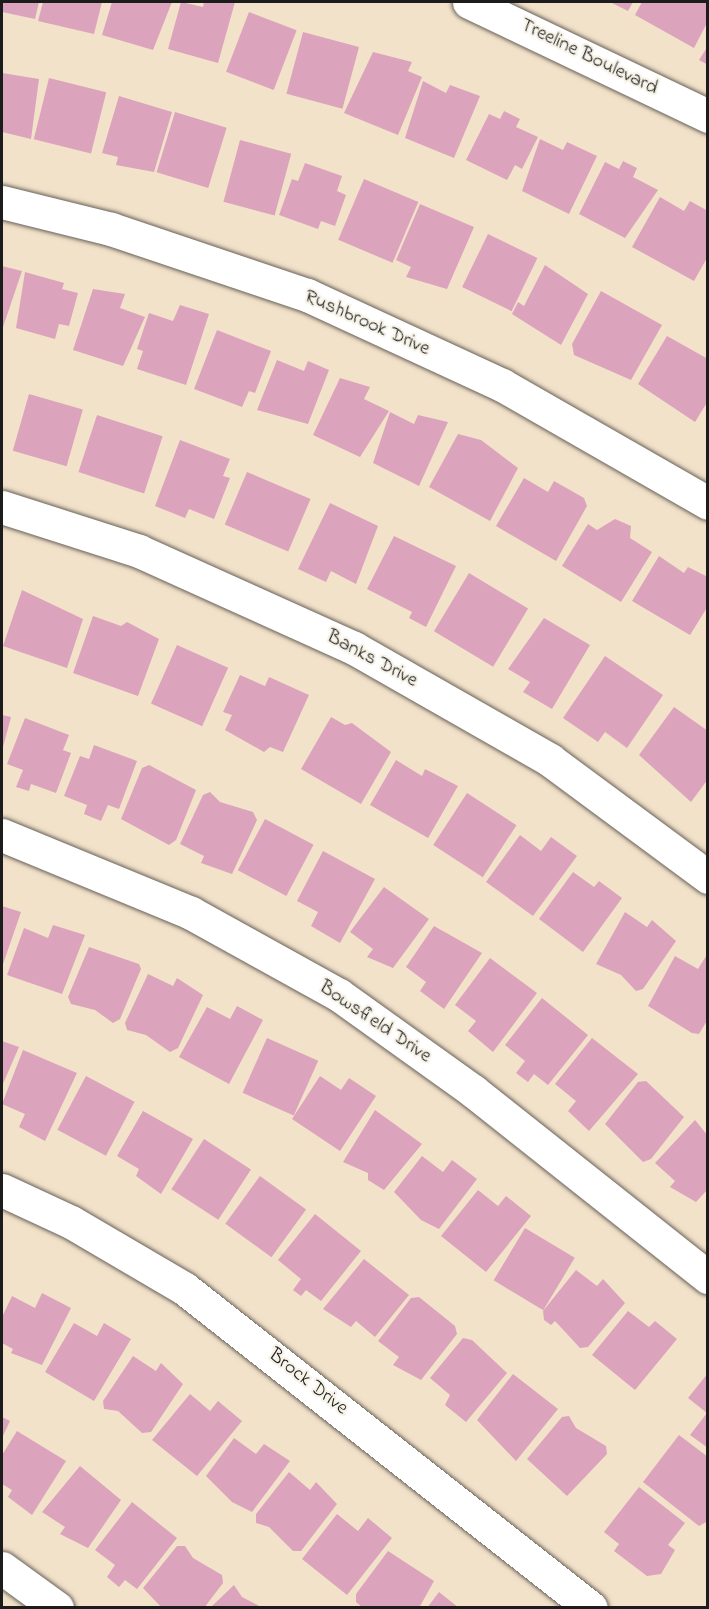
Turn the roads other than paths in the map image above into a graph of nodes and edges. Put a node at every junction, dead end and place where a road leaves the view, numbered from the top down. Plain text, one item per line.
1 (469, 2) edge
2 (708, 116) edge
3 (2, 202) edge
4 (708, 503) edge
5 (2, 507) edge
6 (2, 835) edge
7 (708, 877) edge
8 (2, 1190) edge
9 (708, 1277) edge
10 (2, 1568) edge
11 (57, 1608) edge
12 (591, 1608) edge

1 - 2 street, Treeline Boulevard
3 - 4 street, Rushbrook Drive
5 - 7 street, Banks Drive
6 - 9 street, Bowsfield Drive
8 - 12 street, Brock Drive
10 - 11 street

